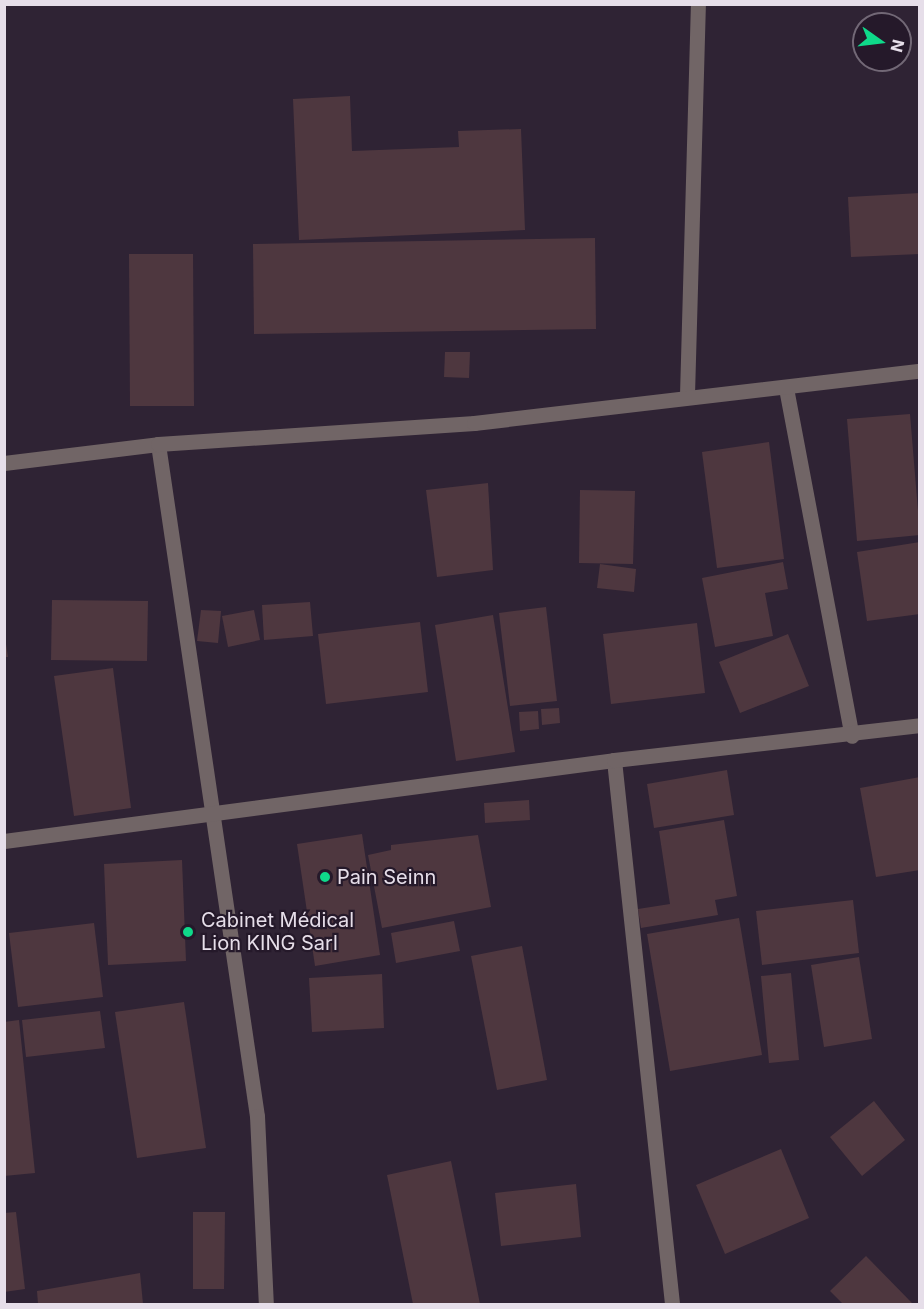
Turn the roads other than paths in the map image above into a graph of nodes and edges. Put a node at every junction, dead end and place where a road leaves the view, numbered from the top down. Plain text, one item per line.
1 (698, 4) edge
2 (920, 371) edge
3 (786, 388) junction
4 (687, 395) junction
5 (158, 444) junction
6 (4, 463) edge
7 (920, 725) edge
8 (852, 736) junction
9 (614, 760) junction
10 (211, 814) junction
11 (4, 842) edge
12 (266, 1305) edge
13 (672, 1305) edge

1 - 4 street
2 - 3 street
3 - 4 street
3 - 8 street
4 - 5 street
5 - 6 street
5 - 10 street
7 - 8 street
8 - 9 street
9 - 10 street
9 - 13 street
10 - 11 street
10 - 12 street

